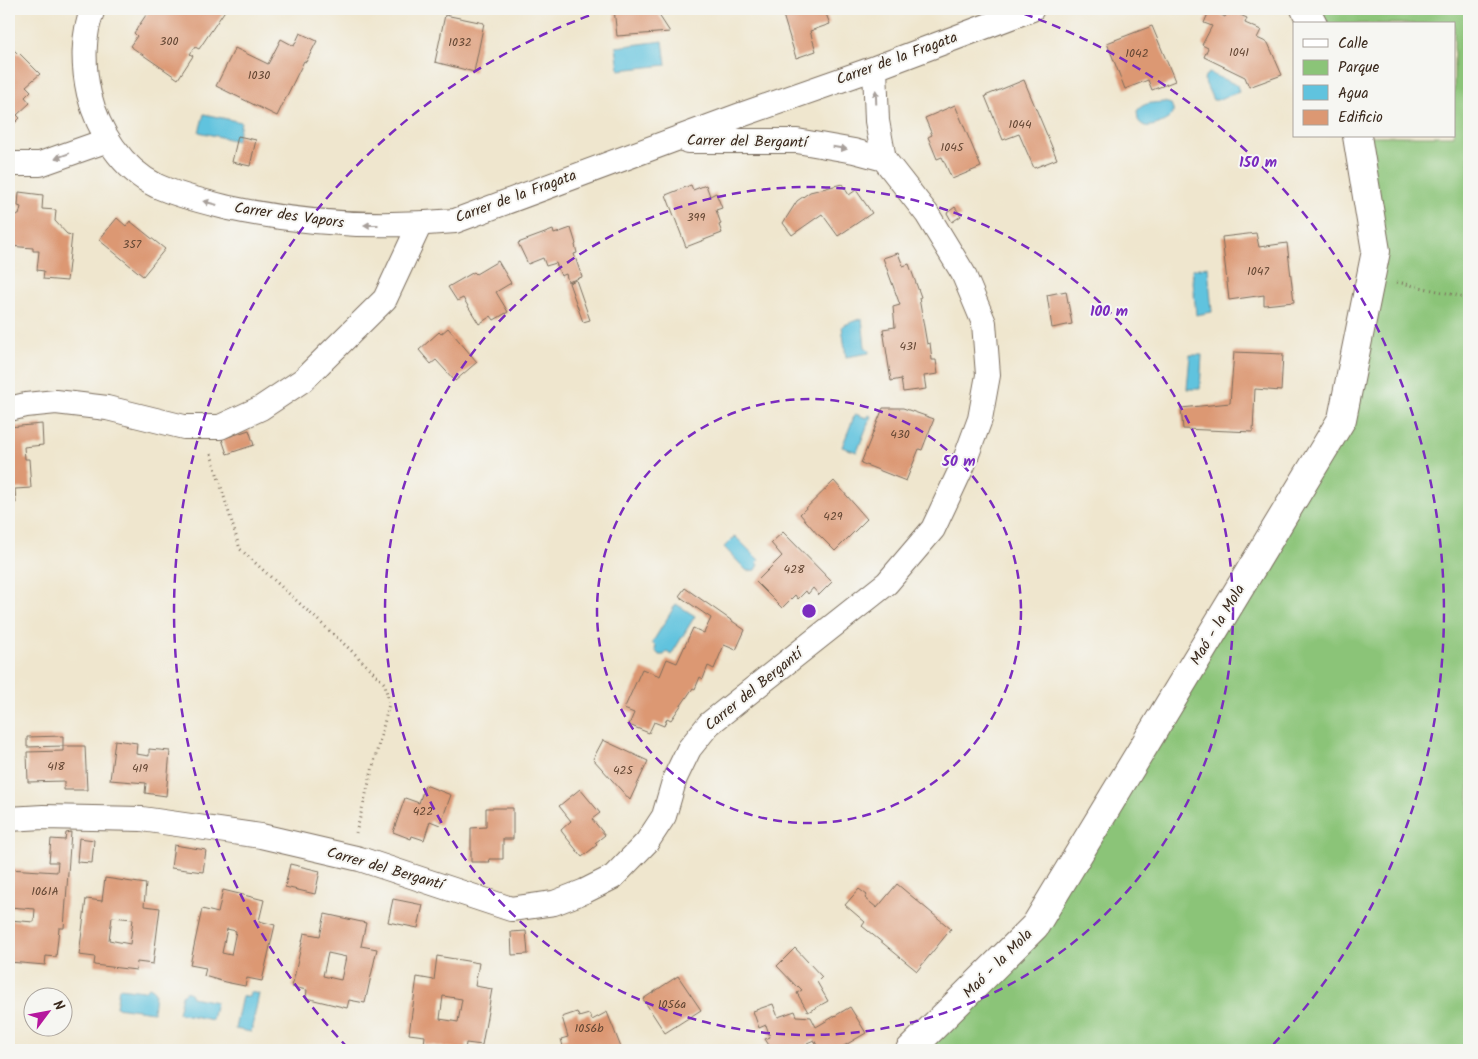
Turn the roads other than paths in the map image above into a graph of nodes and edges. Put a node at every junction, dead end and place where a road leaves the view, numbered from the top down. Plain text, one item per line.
1 (93, 9) edge
2 (1032, 9) edge
3 (1305, 9) edge
4 (1311, 22) edge
5 (875, 68) junction
6 (1357, 138) edge
7 (108, 140) junction
8 (669, 141) junction
9 (884, 159) junction
10 (9, 164) edge
11 (420, 224) junction
12 (9, 409) edge
13 (9, 819) edge
14 (910, 1050) edge

1 - 7 street, Carrer des Vapors
2 - 5 street, Carrer de la Fragata
3 - 4 street
5 - 8 street, Carrer de la Fragata
9 -> 5 street, Carrer del Bergantí
6 - 14 street, Maó - la Mola
7 -> 10 street
11 -> 7 street, Carrer des Vapors
8 -> 9 street, Carrer del Bergantí
8 - 11 street, Carrer de la Fragata
9 - 13 street, Carrer del Bergantí
11 - 12 street

